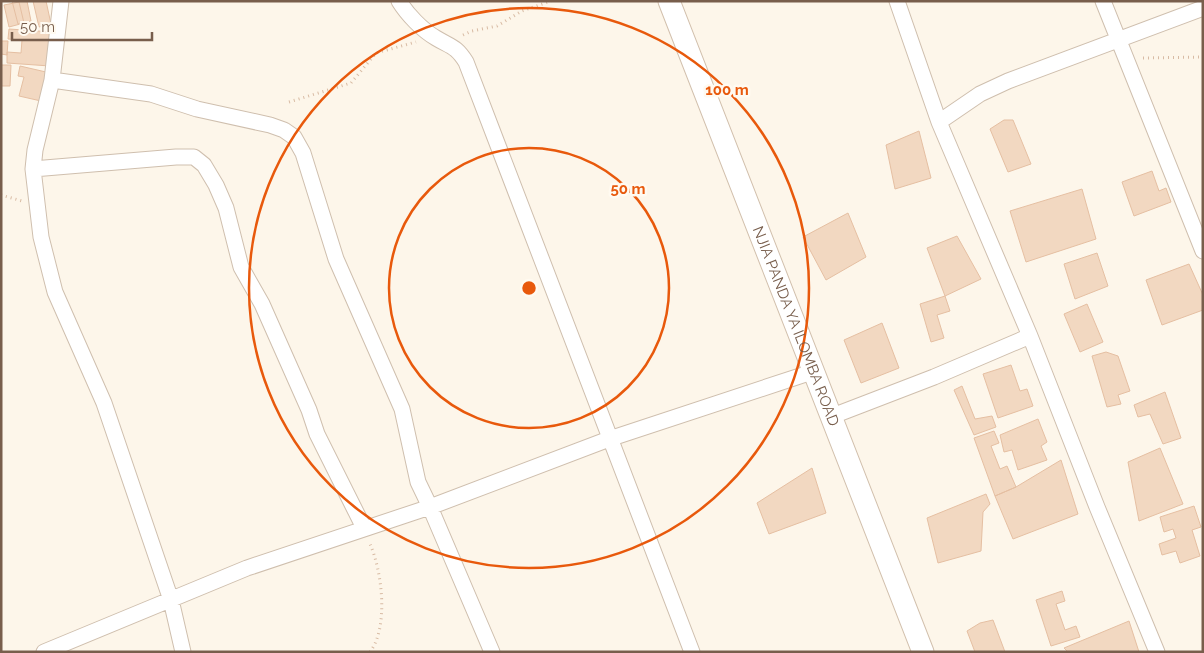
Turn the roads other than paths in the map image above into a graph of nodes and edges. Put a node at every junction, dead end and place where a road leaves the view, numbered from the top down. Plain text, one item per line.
1 (61, 1) edge
2 (399, 1) edge
3 (669, 1) edge
4 (897, 1) edge
5 (1103, 1) edge
6 (1203, 8) edge
7 (1118, 41) junction
8 (52, 80) junction
9 (939, 122) junction
10 (33, 169) junction
11 (1203, 251) edge
12 (1030, 336) junction
13 (812, 372) junction
14 (830, 417) junction
15 (609, 439) junction
16 (430, 507) junction
17 (364, 528) junction
18 (171, 600) junction
19 (44, 652) edge
20 (183, 652) edge
21 (492, 652) edge
22 (692, 652) edge
23 (923, 652) edge
24 (1157, 652) edge

1 - 8 street
2 - 15 street
3 - 13 main road, NJIA PANDA YA ILOMBA ROAD
4 - 9 street
5 - 7 street
6 - 7 street
7 - 9 street
7 - 11 street
8 - 10 street
8 - 16 street
9 - 12 street
10 - 17 street
10 - 18 street
12 - 14 street
12 - 24 street
13 - 14 main road, NJIA PANDA YA ILOMBA ROAD
13 - 15 street
14 - 23 main road, NJIA PANDA YA ILOMBA ROAD
15 - 16 street
15 - 22 street
16 - 17 street
16 - 21 street
17 - 18 street
18 - 19 street
18 - 20 street

